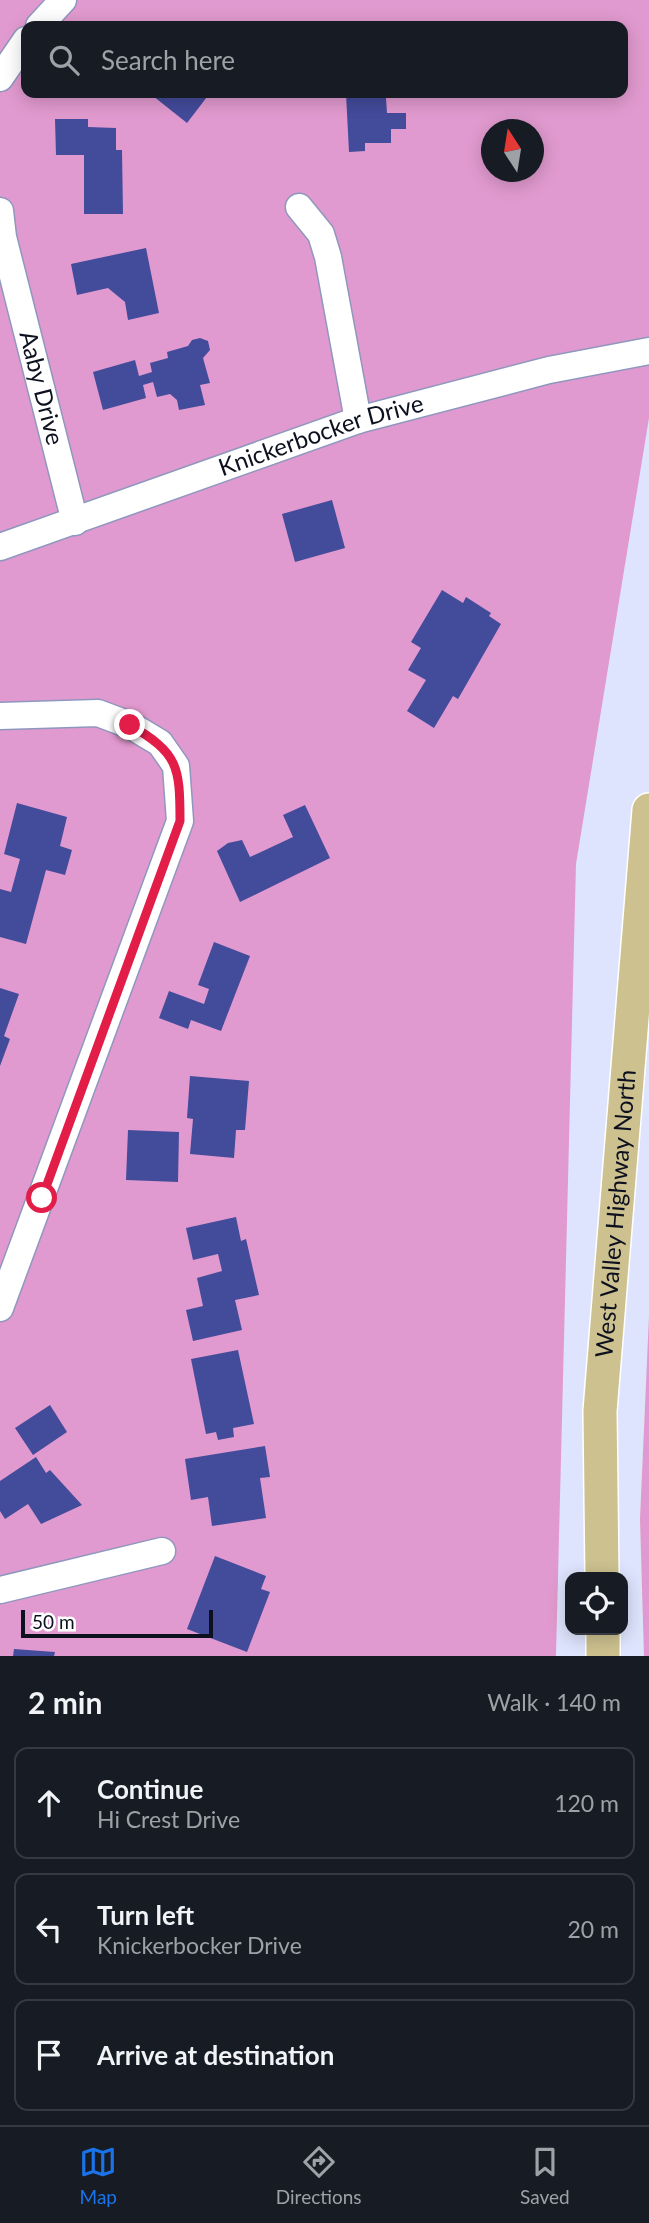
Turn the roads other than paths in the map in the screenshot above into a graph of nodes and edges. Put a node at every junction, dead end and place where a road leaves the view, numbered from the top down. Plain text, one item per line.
1 (63, 0) edge
2 (44, 21) edge
3 (21, 47) edge
4 (0, 78) edge
5 (299, 207) dead end
6 (0, 211) edge
7 (649, 351) edge
8 (358, 420) junction
9 (75, 522) junction
10 (0, 547) edge
11 (0, 716) edge
12 (649, 810) edge
13 (0, 1308) edge
14 (162, 1551) dead end
15 (602, 1572) edge
16 (0, 1590) edge
17 (603, 1635) edge
18 (603, 1656) edge

1 - 2 street
3 - 4 street
5 - 8 street
6 - 9 street, Aaby Drive
7 - 8 street, Knickerbocker Drive
8 - 9 street, Knickerbocker Drive
9 - 10 street, Knickerbocker Drive
11 - 13 street
12 - 15 main road, West Valley Highway North
14 - 16 street
17 - 18 main road

